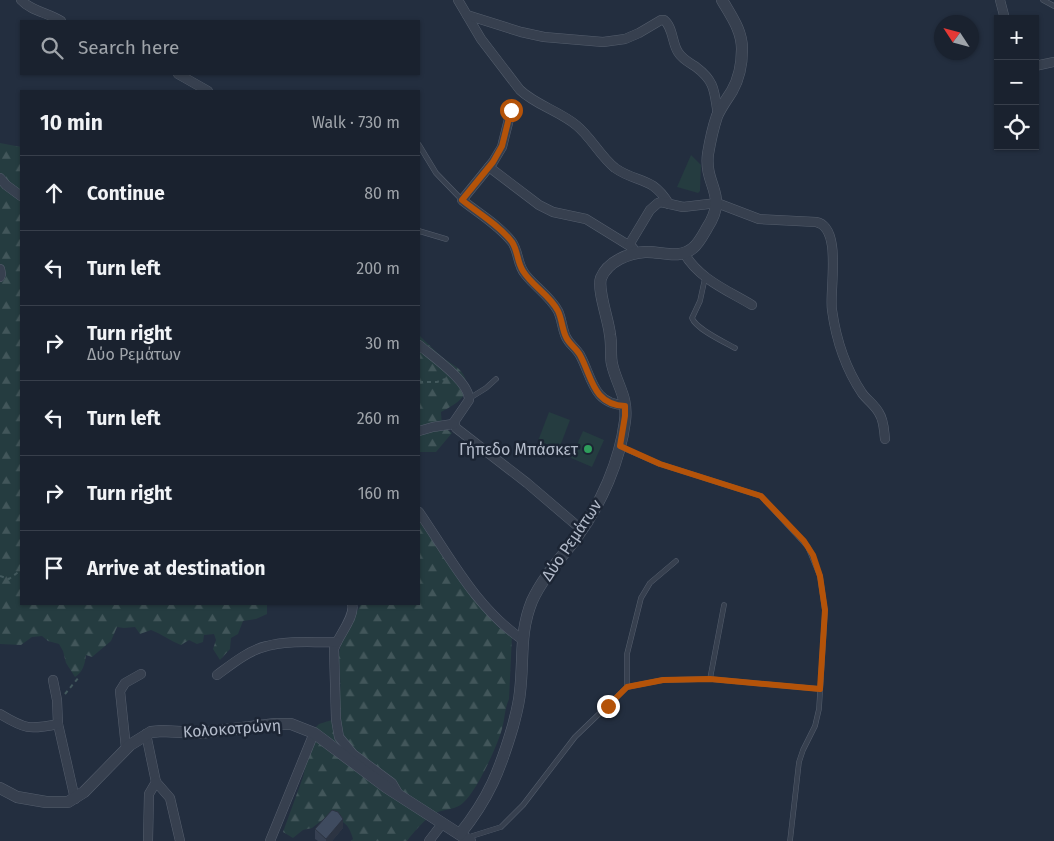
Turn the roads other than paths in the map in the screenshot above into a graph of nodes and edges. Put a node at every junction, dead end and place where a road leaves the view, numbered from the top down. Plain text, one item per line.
1 (21, 0) edge
2 (458, 0) edge
3 (722, 0) edge
4 (1000, 0) edge
5 (1043, 0) edge
6 (1054, 6) edge
7 (467, 15) junction
8 (1004, 15) edge
9 (59, 20) edge
10 (1054, 62) edge
11 (1039, 65) edge
12 (180, 75) edge
13 (206, 90) edge
14 (511, 110) dead end
15 (718, 115) junction
16 (420, 148) edge
17 (489, 167) junction
18 (0, 178) edge
19 (20, 195) edge
20 (462, 200) junction
21 (669, 204) junction
22 (717, 204) junction
23 (420, 231) edge
24 (446, 239) dead end
25 (633, 249) junction
26 (684, 253) junction
27 (0, 269) edge
28 (0, 277) edge
29 (705, 278) junction
30 (752, 305) dead end
31 (420, 345) edge
32 (734, 348) dead end
33 (496, 379) dead end
34 (470, 398) junction
35 (625, 406) junction
36 (453, 424) junction
37 (420, 432) edge
38 (885, 439) dead end
39 (620, 446) junction
40 (420, 514) edge
41 (582, 530) junction
42 (676, 561) dead end
43 (352, 605) edge
44 (724, 605) dead end
45 (522, 640) junction
46 (336, 642) junction
47 (141, 674) dead end
48 (217, 675) dead end
49 (710, 679) junction
50 (53, 680) dead end
51 (627, 687) junction
52 (820, 689) junction
53 (0, 714) edge
54 (58, 724) junction
55 (314, 733) junction
56 (146, 734) junction
57 (126, 748) junction
58 (156, 782) junction
59 (0, 788) edge
60 (399, 795) junction
61 (75, 799) junction
62 (442, 824) junction
63 (465, 839) edge
64 (148, 841) edge
65 (180, 841) edge
66 (270, 841) edge
67 (429, 841) edge
68 (790, 841) edge

1 - 9 street
2 - 7 street
3 - 15 street
4 - 8 street
5 - 6 lane
7 - 15 street
7 - 21 street
10 - 11 street
12 - 13 street
14 - 17 street
15 - 22 street
16 - 20 lane
17 - 20 street
17 - 25 street
18 - 19 street
20 - 35 street
21 - 22 street
21 - 25 street
22 - 26 street
22 - 38 street
23 - 24 lane
25 - 26 street, Δύο Ρεμάτων
25 - 35 street, Δύο Ρεμάτων
26 - 29 street
27 - 28 street
29 - 30 street
29 - 32 lane
31 - 34 street
33 - 34 lane
34 - 36 street
35 - 39 street, Δύο Ρεμάτων
36 - 37 street
36 - 41 street
39 - 41 street, Δύο Ρεμάτων
39 - 52 lane
40 - 45 street
41 - 45 street, Δύο Ρεμάτων
42 - 51 lane
43 - 46 street
44 - 49 lane
45 - 63 street, Δύο Ρεμάτων
46 - 48 street
46 - 60 street
47 - 57 street
49 - 51 lane
49 - 52 lane
50 - 54 street
51 - 63 lane
52 - 68 lane
53 - 54 street
54 - 61 street
55 - 56 street, Κολοκοτρώνη
55 - 60 street, Κολοκοτρώνη
55 - 66 street
56 - 57 street, Κολοκοτρώνη
56 - 58 street
57 - 61 street, Κολοκοτρώνη
58 - 64 street
58 - 65 street
59 - 61 street
60 - 62 street, Κολοκοτρώνη
62 - 63 street, Κολοκοτρώνη
62 - 67 street

